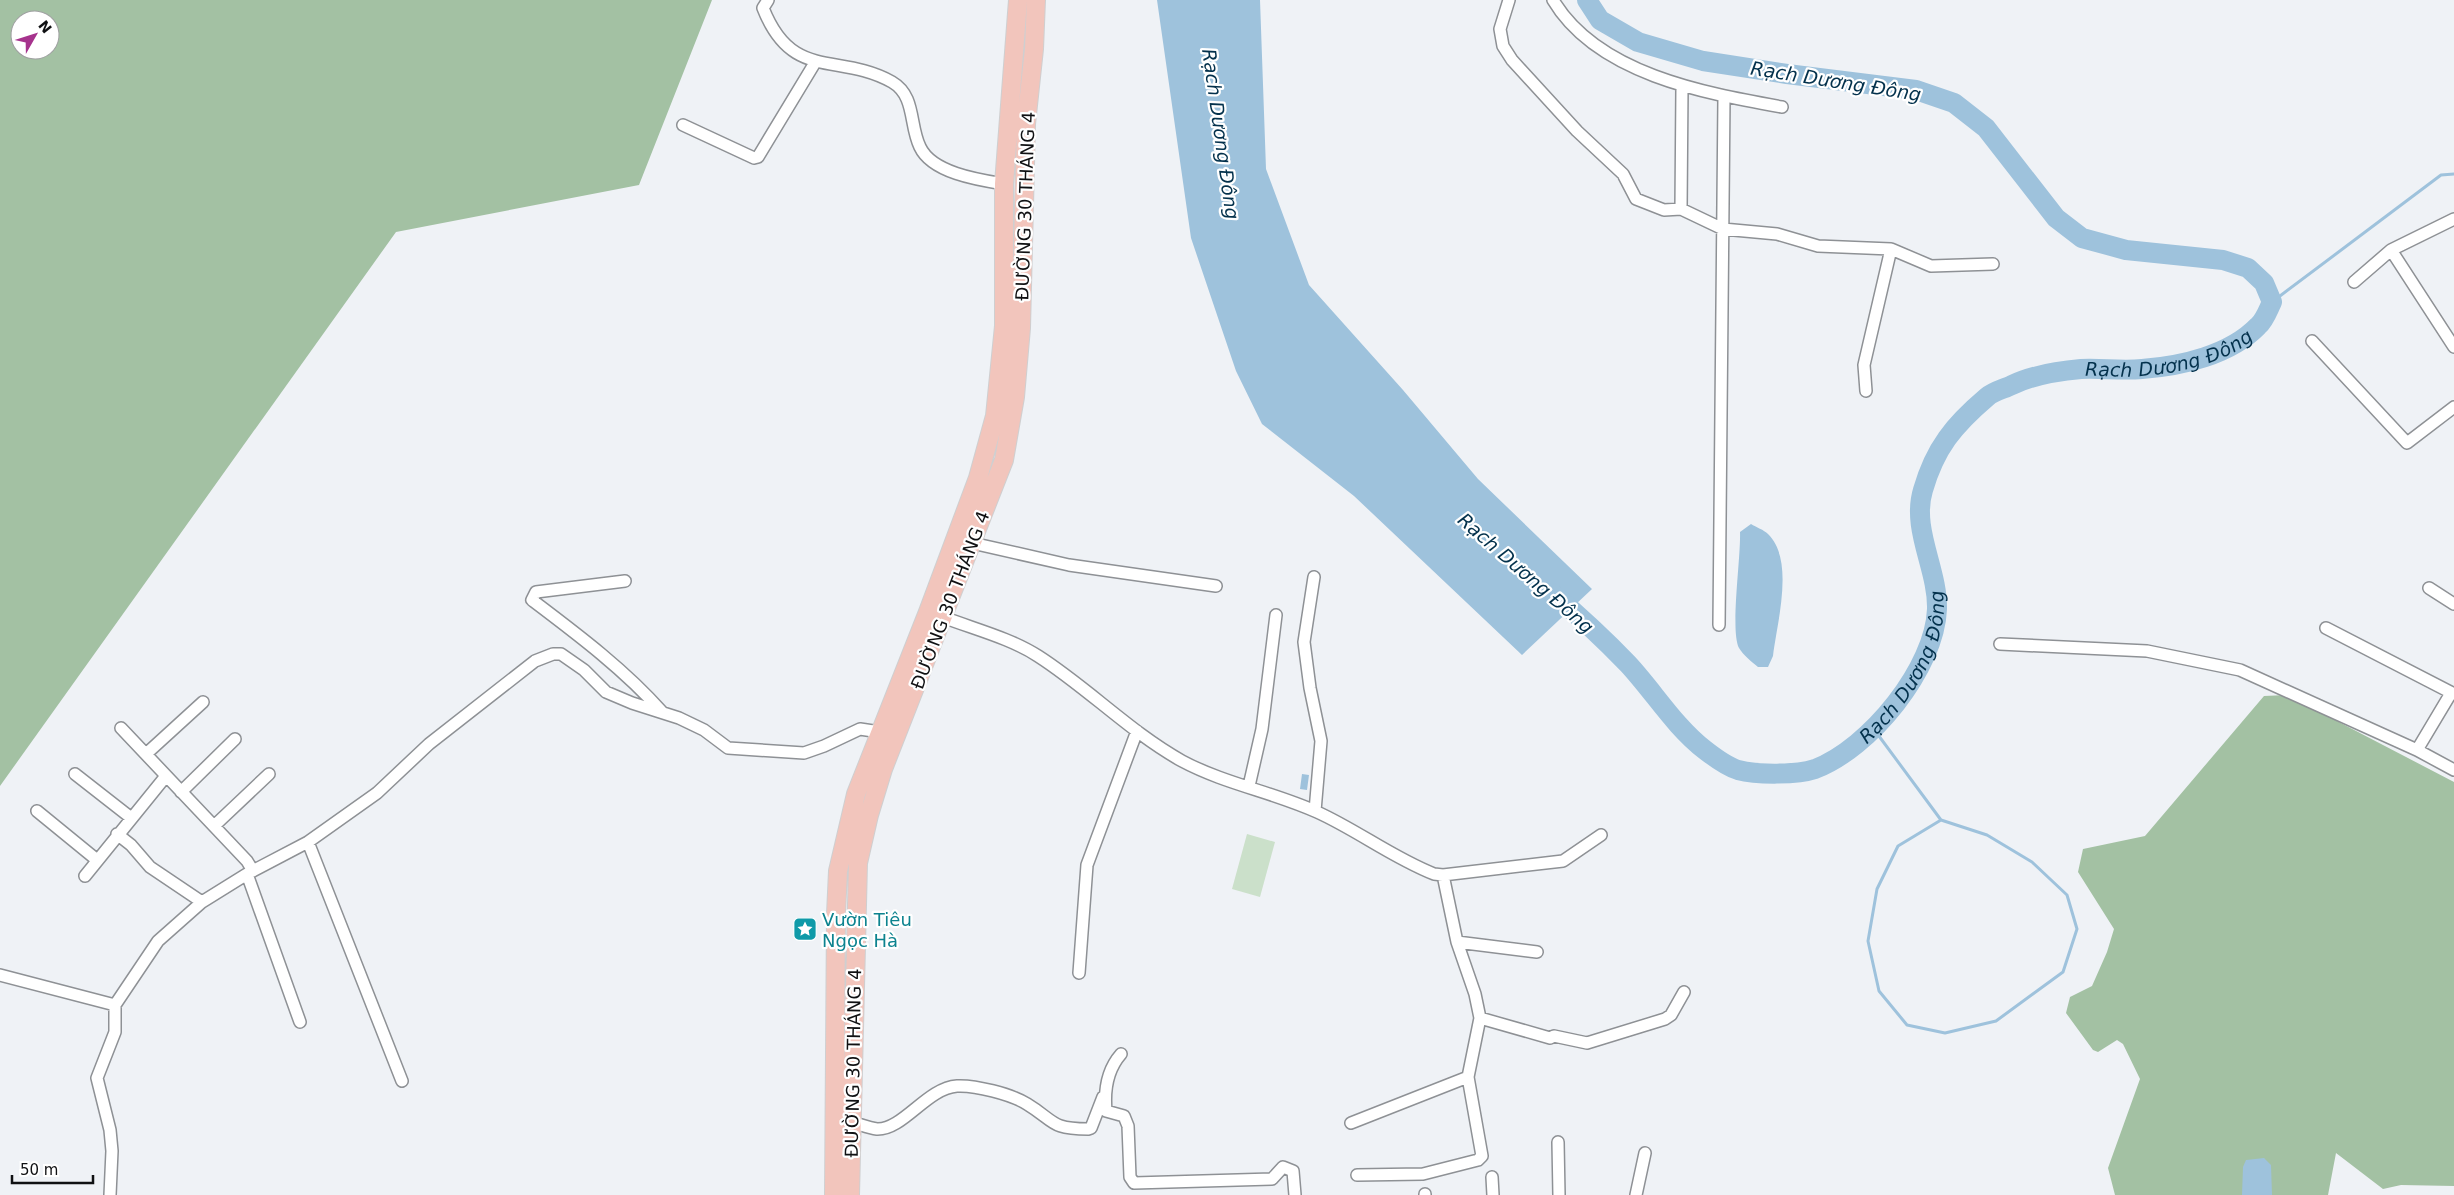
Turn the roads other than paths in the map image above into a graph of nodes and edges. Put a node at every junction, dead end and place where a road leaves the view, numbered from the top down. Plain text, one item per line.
1 (768, 0) edge
2 (1018, 0) edge
3 (1036, 0) edge
4 (1509, 0) edge
5 (1553, 0) edge
6 (1016, 47) junction
7 (1034, 49) junction
8 (816, 61) junction
9 (1682, 87) junction
10 (1724, 97) junction
11 (1782, 107) dead end
12 (682, 126) dead end
13 (1004, 184) junction
14 (1681, 209) junction
15 (2454, 218) edge
16 (1723, 229) junction
17 (1891, 249) junction
18 (2391, 250) junction
19 (1992, 264) dead end
20 (2354, 282) dead end
21 (1012, 327) junction
22 (2312, 341) dead end
23 (2454, 347) edge
24 (1866, 390) dead end
25 (2454, 407) edge
26 (972, 543) junction
27 (1314, 577) dead end
28 (625, 581) dead end
29 (1216, 586) dead end
30 (2429, 588) dead end
31 (2454, 604) edge
32 (936, 614) junction
33 (1276, 616) dead end
34 (1720, 626) dead end
35 (2326, 628) dead end
36 (2000, 644) dead end
37 (2453, 694) edge
38 (203, 702) dead end
39 (662, 712) junction
40 (121, 728) dead end
41 (1137, 731) junction
42 (880, 732) junction
43 (235, 739) dead end
44 (2417, 750) junction
45 (146, 754) junction
46 (2454, 770) edge
47 (75, 774) dead end
48 (269, 774) dead end
49 (166, 776) junction
50 (1249, 786) junction
51 (181, 792) junction
52 (37, 810) dead end
53 (1315, 811) junction
54 (130, 817) junction
55 (214, 826) junction
56 (117, 834) junction
57 (1601, 835) dead end
58 (308, 842) junction
59 (97, 860) junction
60 (250, 872) junction
61 (1443, 875) junction
62 (85, 876) dead end
63 (202, 902) junction
64 (836, 914) junction
65 (855, 915) junction
66 (1457, 942) junction
67 (1537, 952) dead end
68 (1079, 973) dead end
69 (0, 974) edge
70 (1684, 992) dead end
71 (115, 1005) junction
72 (1480, 1018) junction
73 (300, 1022) dead end
74 (1121, 1054) dead end
75 (844, 1066) junction
76 (1468, 1078) junction
77 (402, 1081) dead end
78 (1105, 1095) junction
79 (851, 1122) junction
80 (1351, 1123) dead end
81 (1558, 1142) dead end
82 (1645, 1152) dead end
83 (1357, 1175) dead end
84 (1492, 1177) dead end
85 (110, 1195) edge
86 (834, 1195) edge
87 (850, 1195) edge
88 (1295, 1195) edge
89 (1493, 1195) edge
90 (1559, 1195) edge
91 (1636, 1195) edge

1 - 8 street
2 - 6 main road, ĐƯỜNG 30 THÁNG 4
3 - 7 main road, ĐƯỜNG 30 THÁNG 4
4 - 14 street
5 - 9 street
6 - 7 main road
6 - 13 main road, ĐƯỜNG 30 THÁNG 4
7 - 21 main road, ĐƯỜNG 30 THÁNG 4
8 - 12 street
8 - 13 street
9 - 10 street
9 - 14 street
10 - 11 street
10 - 16 street
13 - 21 main road, ĐƯỜNG 30 THÁNG 4
14 - 16 street
15 - 18 street
16 - 17 street
16 - 34 street
17 - 19 street
17 - 24 street
18 - 20 street
18 - 23 street
21 - 26 main road, ĐƯỜNG 30 THÁNG 4
21 - 32 main road, ĐƯỜNG 30 THÁNG 4
22 - 25 street
26 - 29 street
26 - 32 main road, ĐƯỜNG 30 THÁNG 4
27 - 53 street
28 - 39 street
30 - 31 street
32 - 41 street
32 - 42 main road, ĐƯỜNG 30 THÁNG 4
32 - 65 main road, ĐƯỜNG 30 THÁNG 4
33 - 50 street
35 - 37 street
36 - 44 street
37 - 44 street
38 - 45 street
39 - 42 street
39 - 58 street
40 - 45 street
41 - 50 street
41 - 68 street
42 - 64 main road, ĐƯỜNG 30 THÁNG 4
43 - 51 street
44 - 46 street
45 - 49 street
47 - 54 street
48 - 55 street
49 - 51 street
49 - 54 street
50 - 53 street
51 - 55 street
52 - 59 street
53 - 61 street
54 - 56 street
55 - 60 street
56 - 59 street
56 - 63 street
57 - 61 street
58 - 60 street
58 - 77 street
59 - 62 street
60 - 63 street
60 - 73 street
61 - 66 street
63 - 71 street
64 - 65 main road
64 - 75 main road, ĐƯỜNG 30 THÁNG 4
65 - 75 main road, ĐƯỜNG 30 THÁNG 4
66 - 67 street
66 - 72 street
69 - 71 street
70 - 72 street
71 - 85 street
72 - 76 street
74 - 78 street
75 - 79 main road, ĐƯỜNG 30 THÁNG 4
75 - 86 main road, ĐƯỜNG 30 THÁNG 4
76 - 80 street
76 - 83 street
78 - 79 street
78 - 88 street
79 - 87 main road, ĐƯỜNG 30 THÁNG 4
81 - 90 street
82 - 91 street
84 - 89 street

